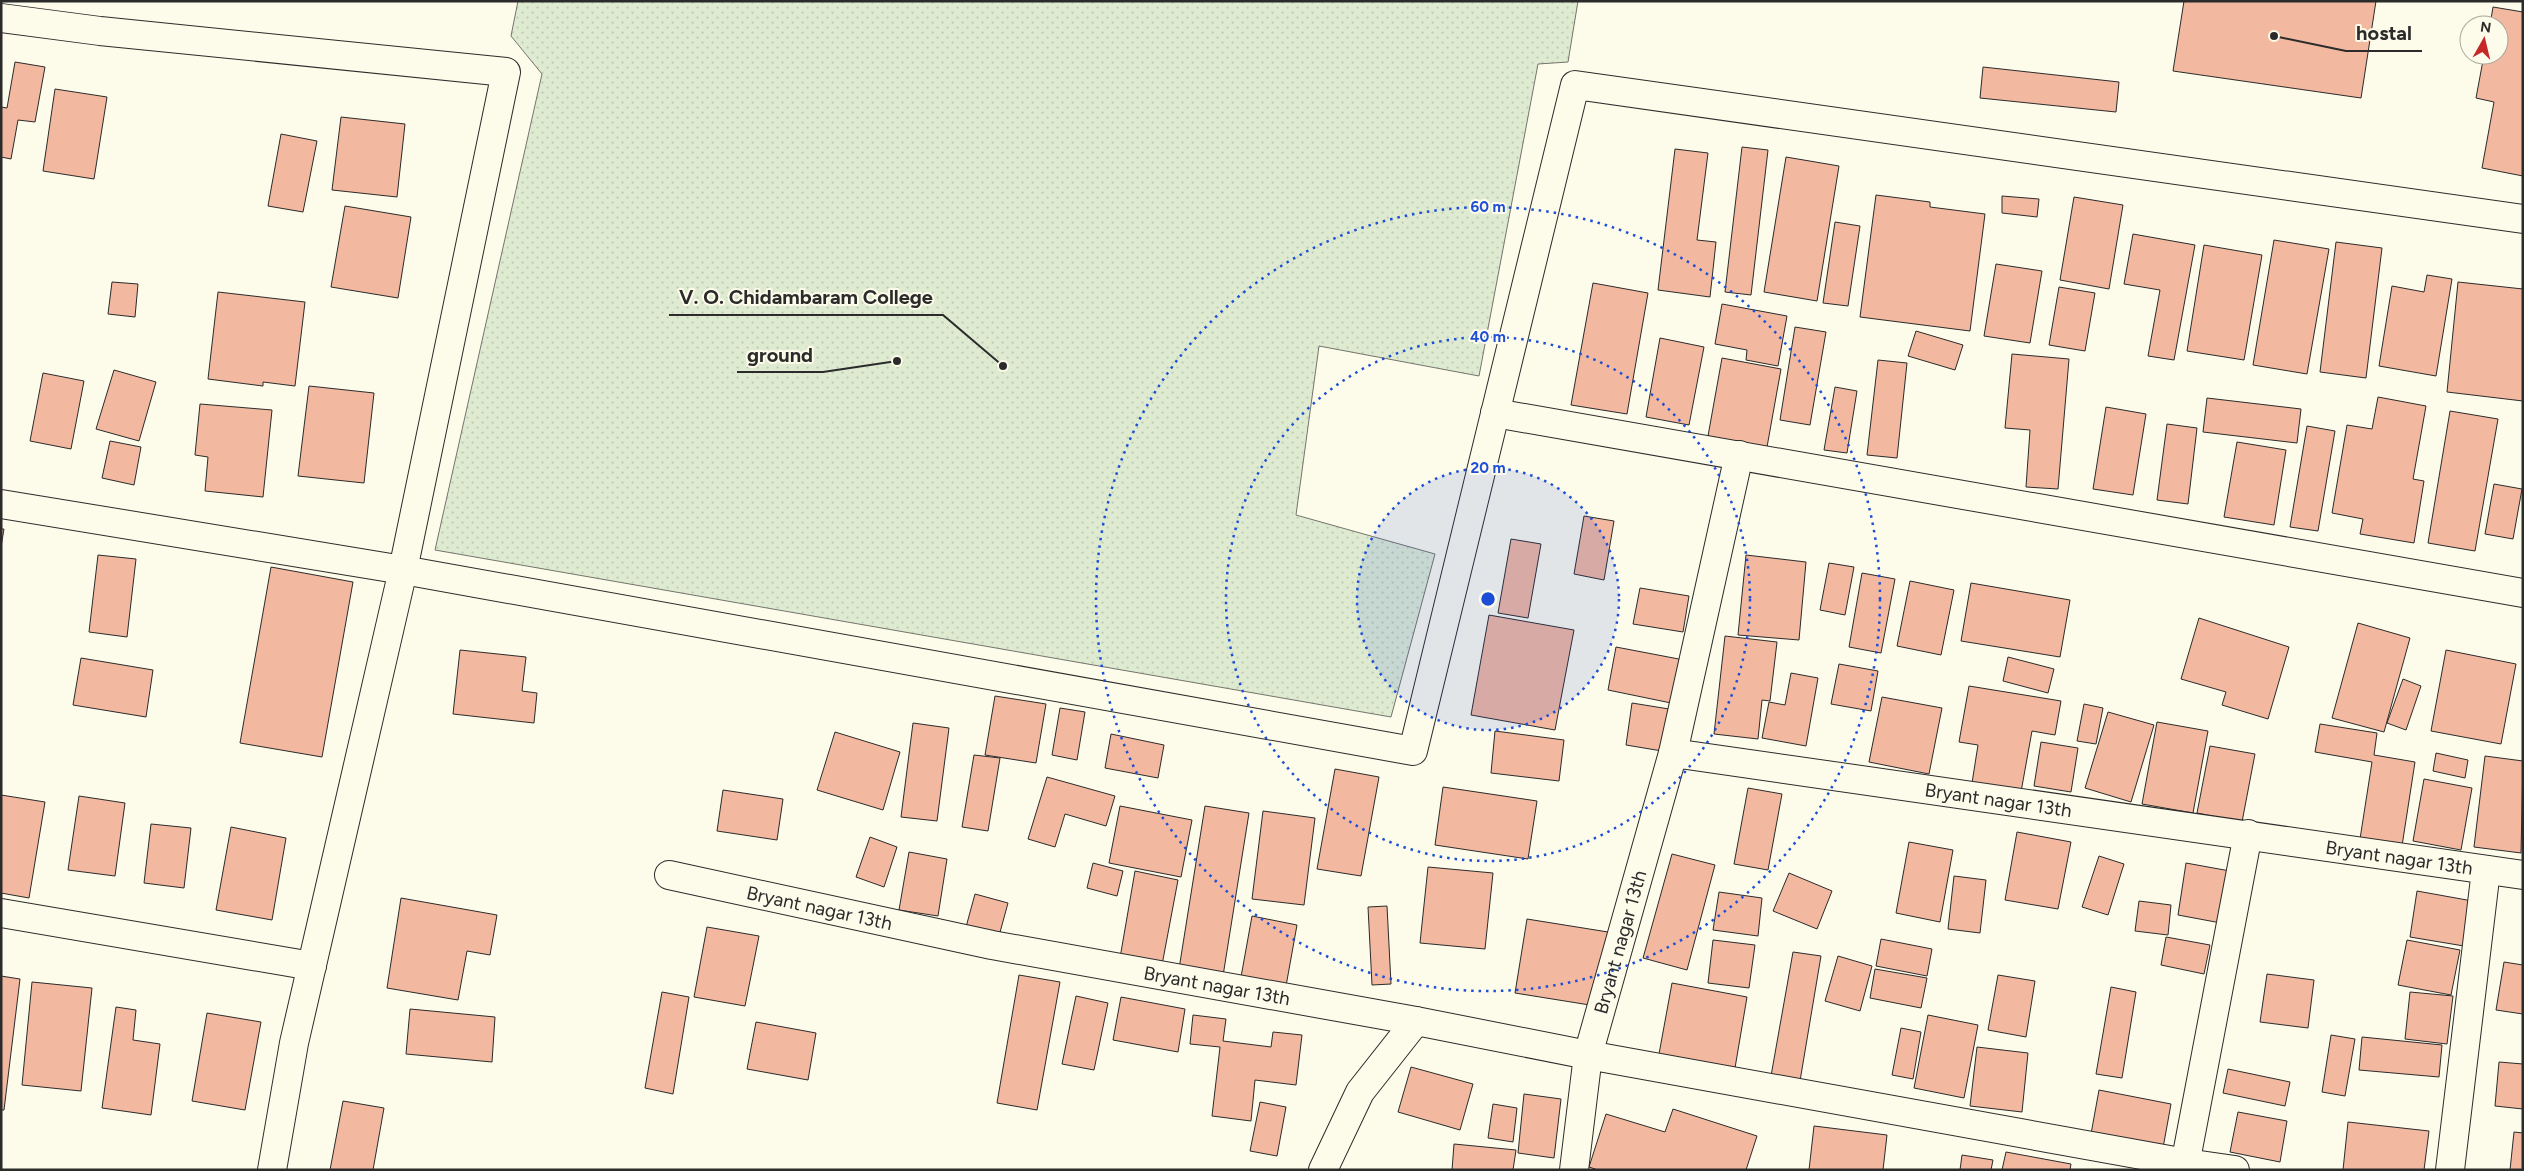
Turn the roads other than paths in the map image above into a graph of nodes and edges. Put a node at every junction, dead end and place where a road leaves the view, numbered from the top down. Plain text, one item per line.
1 (1, 18) edge
2 (2523, 219) edge
3 (1495, 413) junction
4 (1738, 455) junction
5 (1, 504) edge
6 (403, 570) junction
7 (2523, 593) edge
8 (1674, 753) junction
9 (2248, 834) junction
10 (2486, 870) junction
11 (668, 875) dead end
12 (2523, 875) edge
13 (1, 913) edge
14 (312, 966) junction
15 (1416, 1021) junction
16 (1588, 1055) junction
17 (2185, 1166) edge
18 (272, 1170) edge
19 (1323, 1170) edge
20 (1574, 1170) edge
21 (2235, 1170) edge
22 (2450, 1170) edge

1 - 6 street
2 - 3 street
3 - 4 street
3 - 6 street
4 - 7 street
4 - 8 street
5 - 6 street
6 - 14 street
8 - 9 street, Bryant nagar 13th
8 - 16 street, Bryant nagar 13th
9 - 10 street, Bryant nagar 13th
9 - 17 street
10 - 12 street, Bryant nagar 13th
10 - 22 street
11 - 15 street, Bryant nagar 13th
13 - 14 street
14 - 18 street
15 - 16 street, Bryant nagar 13th
15 - 19 street
16 - 17 street
16 - 20 street
17 - 21 street

